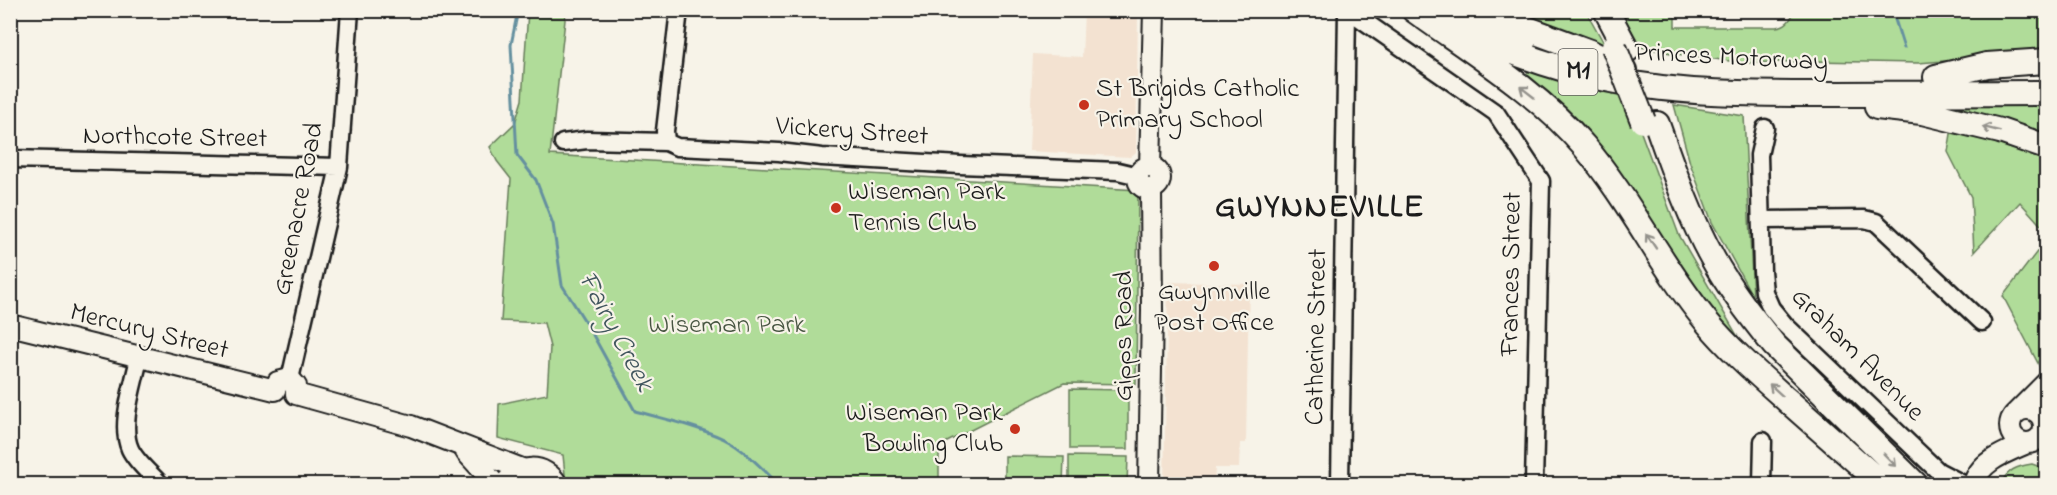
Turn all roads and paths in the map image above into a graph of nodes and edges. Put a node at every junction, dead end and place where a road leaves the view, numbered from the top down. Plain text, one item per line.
1 (351, 10) edge
2 (679, 10) edge
3 (1154, 10) edge
4 (1347, 10) edge
5 (1414, 10) edge
6 (1425, 10) edge
7 (1461, 10) edge
8 (1485, 10) edge
9 (1593, 10) edge
10 (1606, 10) edge
11 (1622, 56) junction
12 (2046, 61) edge
13 (2046, 76) edge
14 (1936, 77) junction
15 (2046, 93) edge
16 (1741, 94) junction
17 (1650, 122) junction
18 (1765, 128) dead end
19 (666, 142) junction
20 (562, 143) dead end
21 (2046, 147) edge
22 (10, 159) edge
23 (339, 167) junction
24 (1146, 177) junction
25 (1761, 220) junction
26 (1982, 322) dead end
27 (10, 325) edge
28 (139, 358) junction
29 (2046, 384) edge
30 (287, 388) junction
31 (2013, 418) junction
32 (2043, 420) edge
33 (1763, 441) dead end
34 (459, 445) junction
35 (2034, 445) edge
36 (1989, 463) junction
37 (522, 469) junction
38 (160, 484) edge
39 (495, 484) edge
40 (505, 484) edge
41 (557, 484) edge
42 (1149, 484) edge
43 (1340, 484) edge
44 (1534, 484) edge
45 (1762, 484) edge
46 (1882, 484) edge
47 (1888, 484) edge
48 (1915, 484) edge
49 (1963, 484) edge
50 (1974, 484) edge

1 - 23 street, Greenacre Road
2 - 19 street
3 - 24 main road, Gipps Road
4 - 43 street, Catherine Street
4 - 44 street, Frances Street
46 -> 5 highway
6 - 16 highway, Princes Motorway / M1
7 - 11 highway, Princes Motorway / M1
8 - 11 highway
9 - 11 highway
10 - 11 highway
11 - 14 highway, Princes Motorway / M1
11 - 17 highway, bridge
12 - 14 highway
13 - 14 highway, Princes Motorway / M1
15 - 16 highway, Princes Motorway / M1
21 -> 16 highway
17 - 47 highway
17 -> 48 highway
18 - 25 street, Graham Avenue
19 - 20 street, Vickery Street
19 - 24 street, Vickery Street
22 - 23 street, Northcote Street
23 - 30 street, Greenacre Road
24 - 42 main road, Gipps Road
25 - 26 street
25 - 49 street, Graham Avenue
27 - 28 main road, Mercury Street
28 - 30 main road, Mercury Street
28 - 38 street
29 - 31 main road
29 - 32 main road
30 - 34 main road, Mercury Street
31 - 32 main road
31 - 35 main road
31 - 36 main road
32 - 35 main road
33 - 45 street
34 - 37 main road, Mercury Street
34 - 39 main road
35 - 36 main road
36 - 50 main road
37 - 40 main road
37 - 41 main road, Mercury Street

